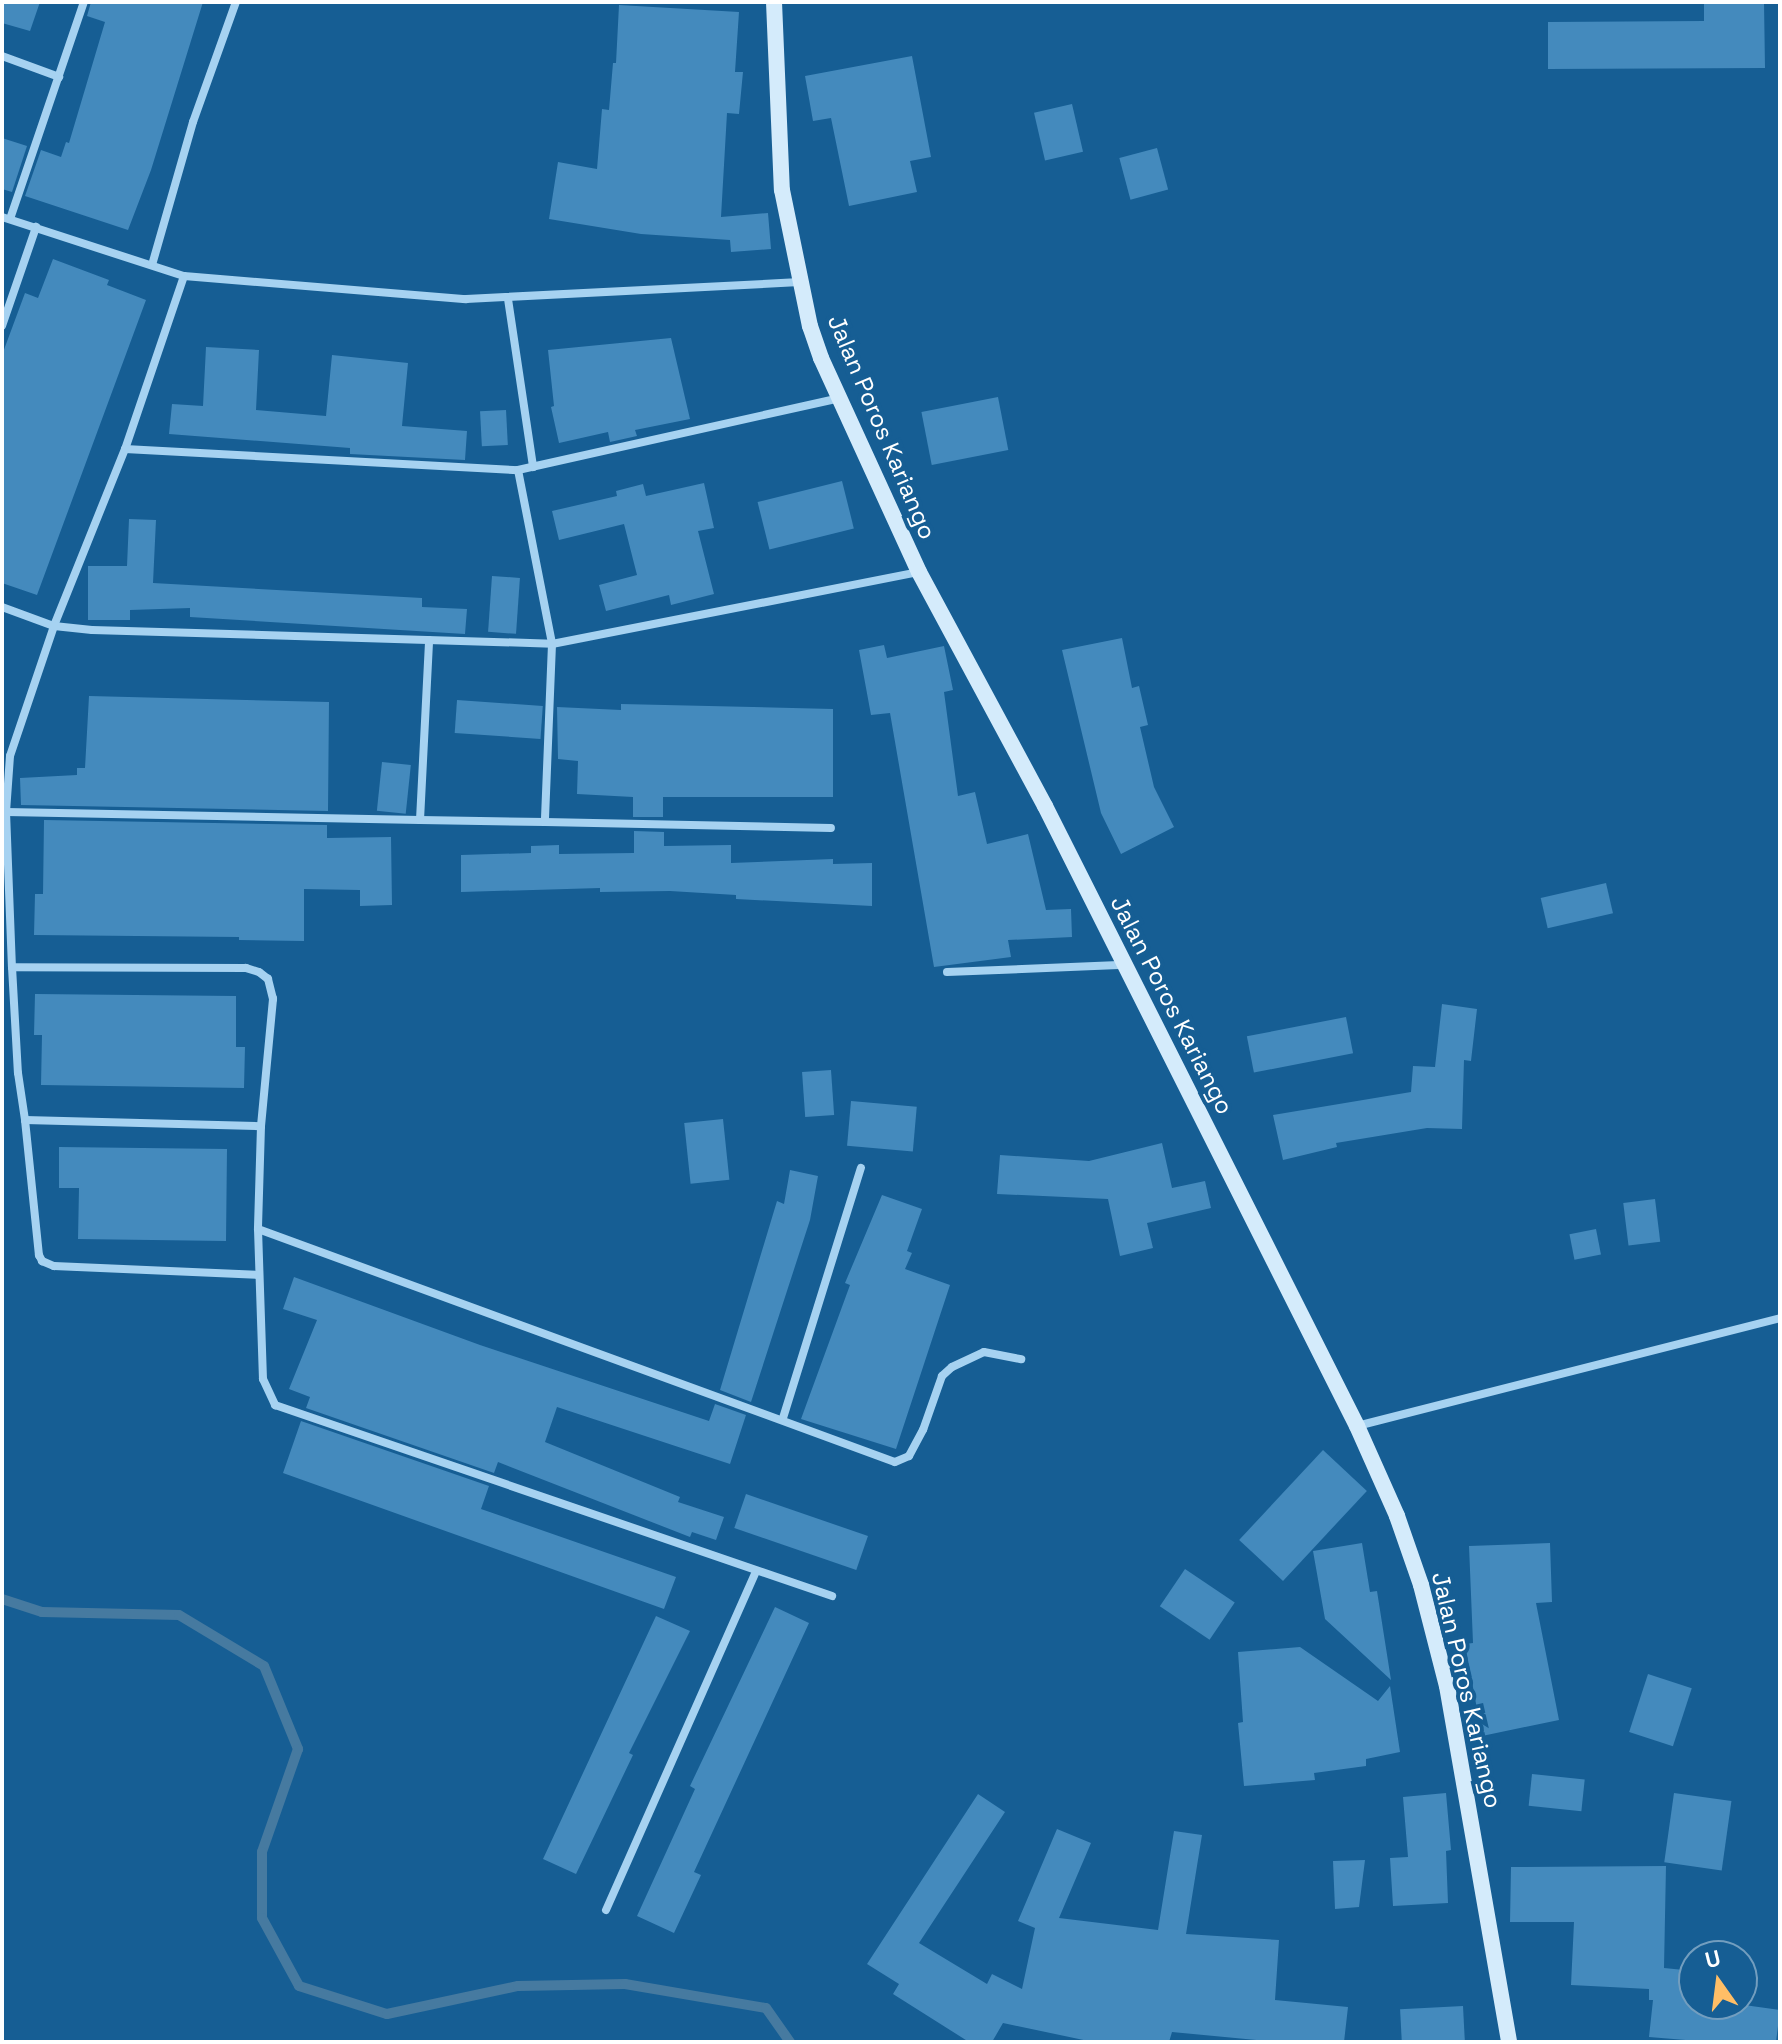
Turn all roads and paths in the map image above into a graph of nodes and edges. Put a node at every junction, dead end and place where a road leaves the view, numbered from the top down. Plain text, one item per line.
1 (84, 2) edge
2 (236, 2) edge
3 (774, 2) edge
4 (2, 56) edge
5 (59, 77) junction
6 (6, 218) edge
7 (36, 227) junction
8 (152, 265) junction
9 (184, 276) junction
10 (801, 282) junction
11 (508, 299) junction
12 (2, 326) edge
13 (839, 398) junction
14 (125, 449) junction
15 (533, 467) junction
16 (518, 470) junction
17 (919, 572) junction
18 (2, 607) edge
19 (54, 626) junction
20 (429, 640) junction
21 (552, 644) junction
22 (6, 812) junction
23 (420, 820) junction
24 (545, 822) junction
25 (831, 828) dead end
26 (1125, 965) junction
27 (12, 967) junction
28 (947, 972) dead end
29 (25, 1120) junction
30 (261, 1126) junction
31 (861, 1168) dead end
32 (258, 1229) junction
33 (259, 1275) junction
34 (1780, 1318) edge
35 (1021, 1359) dead end
36 (783, 1418) junction
37 (1357, 1426) junction
38 (756, 1572) junction
39 (832, 1596) dead end
40 (606, 1910) dead end
41 (1509, 2042) edge

1 - 5 street
2 - 8 street
3 - 10 main road, Jalan Poros Kariango
4 - 5 street
5 - 6 street
6 - 7 street
7 - 8 street
7 - 12 street
8 - 9 street
9 - 11 street
9 - 14 street
10 - 11 street
10 - 13 main road, Jalan Poros Kariango
11 - 15 street
13 - 15 street
13 - 17 main road, Jalan Poros Kariango
14 - 16 street
14 - 19 street
15 - 16 street
16 - 21 street
17 - 21 street
17 - 26 main road, Jalan Poros Kariango
18 - 19 street
19 - 20 street
19 - 22 street
20 - 21 street
20 - 23 street
21 - 24 street
22 - 23 street
22 - 27 street
23 - 24 street
24 - 25 street
26 - 28 street
26 - 37 main road, Jalan Poros Kariango
27 - 29 street
27 - 30 street
29 - 30 street
29 - 33 street
30 - 32 street
31 - 36 street
32 - 33 street
32 - 36 street
33 - 38 street
34 - 37 street
35 - 36 street
37 - 41 main road, Jalan Poros Kariango
38 - 39 street
38 - 40 street

